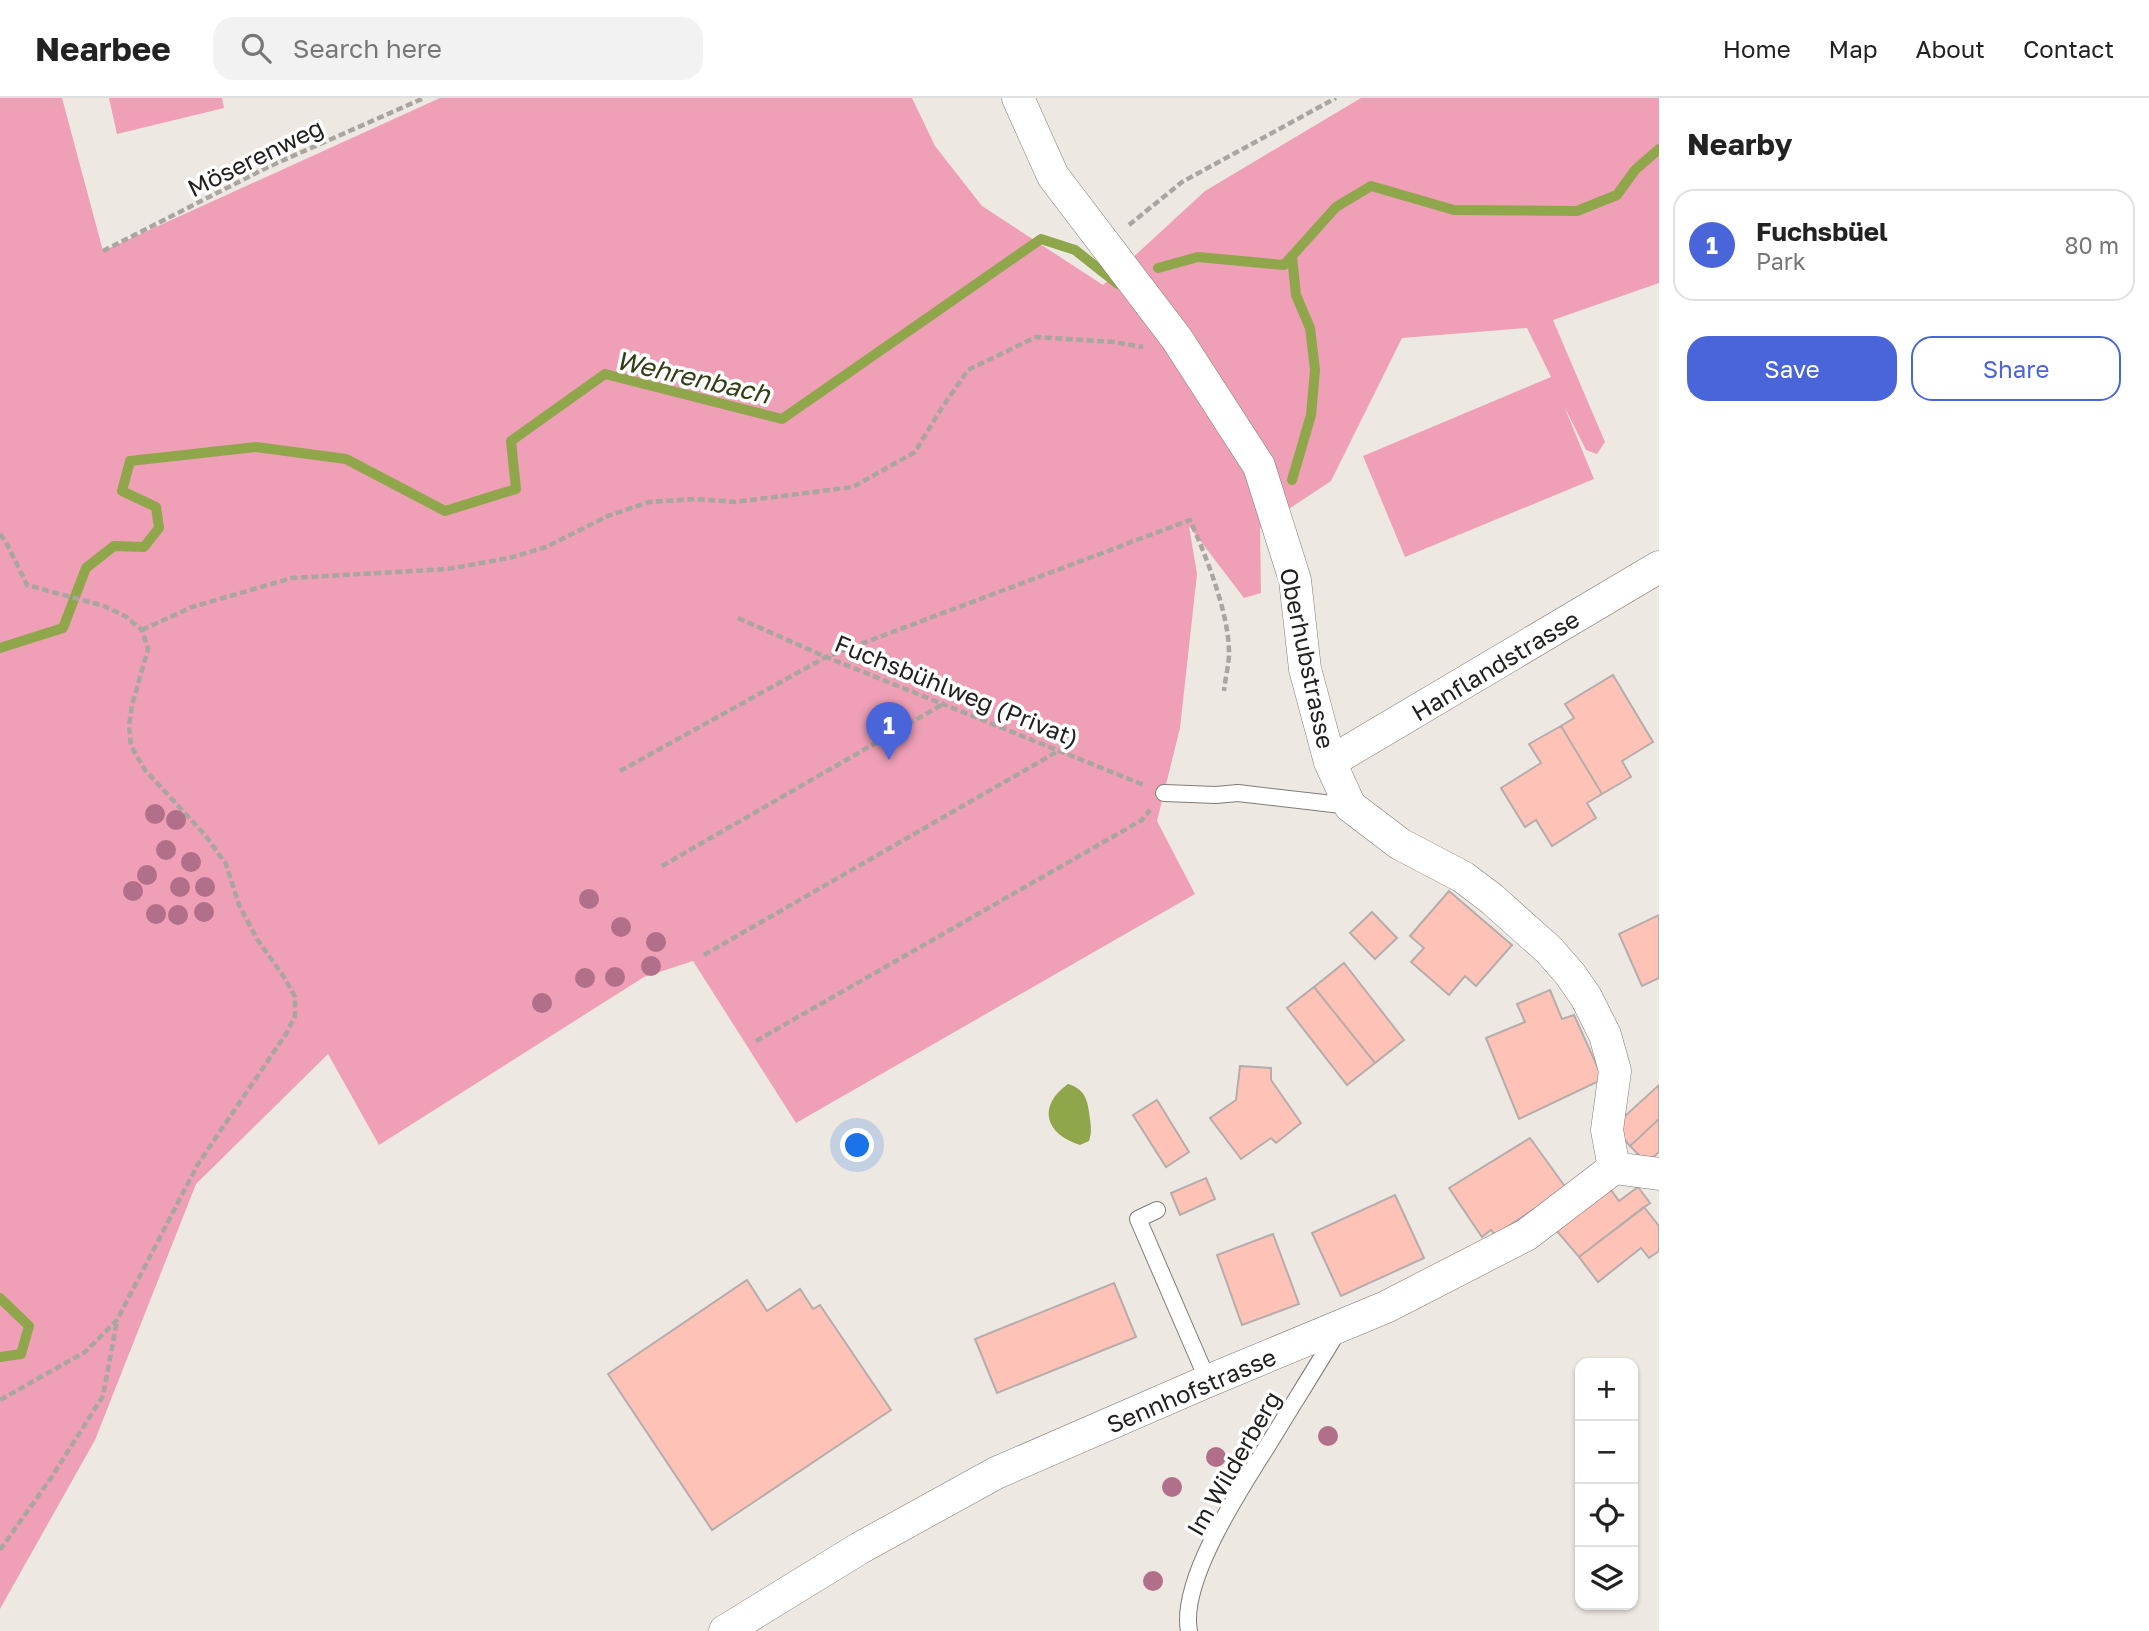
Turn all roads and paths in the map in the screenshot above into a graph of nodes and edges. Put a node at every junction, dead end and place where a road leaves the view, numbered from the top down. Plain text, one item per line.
1 (424, 98) edge
2 (1018, 98) edge
3 (1336, 98) edge
4 (1105, 244) junction
5 (103, 251) dead end
6 (1177, 339) junction
7 (0, 534) edge
8 (1659, 568) edge
9 (738, 618) dead end
10 (142, 630) junction
11 (827, 657) junction
12 (1224, 691) dead end
13 (945, 703) junction
14 (1060, 750) junction
15 (1330, 762) junction
16 (620, 771) dead end
17 (1164, 793) junction
18 (1350, 806) junction
19 (662, 866) dead end
20 (704, 955) dead end
21 (756, 1041) dead end
22 (1614, 1168) junction
23 (1659, 1174) edge
24 (1157, 1210) dead end
25 (117, 1320) junction
26 (1341, 1326) junction
27 (1208, 1381) junction
28 (0, 1400) edge
29 (0, 1550) edge
30 (725, 1631) edge
31 (1189, 1631) edge

1 - 5 path, Möserenweg
2 - 4 street, Oberhubstrasse
3 - 4 path
4 - 6 street, Oberhubstrasse
6 - 10 path
6 - 15 street, Oberhubstrasse
7 - 10 path
8 - 15 street, Hanflandstrasse
9 - 11 path, Fuchsbühlweg (Privat)
10 - 25 path
11 - 12 path
11 - 13 path, Fuchsbühlweg (Privat)
11 - 16 path
13 - 14 path, Fuchsbühlweg (Privat)
13 - 19 path
14 - 17 path, Fuchsbühlweg (Privat)
14 - 20 path
15 - 18 street, Oberhubstrasse
17 - 18 lane
17 - 21 path
18 - 22 street, Oberhubstrasse
22 - 23 street
22 - 26 street, Sennhofstrasse
24 - 27 lane
25 - 28 path
25 - 29 path
26 - 27 street, Sennhofstrasse
26 - 31 lane, Im Wilderberg
27 - 30 street, Sennhofstrasse

